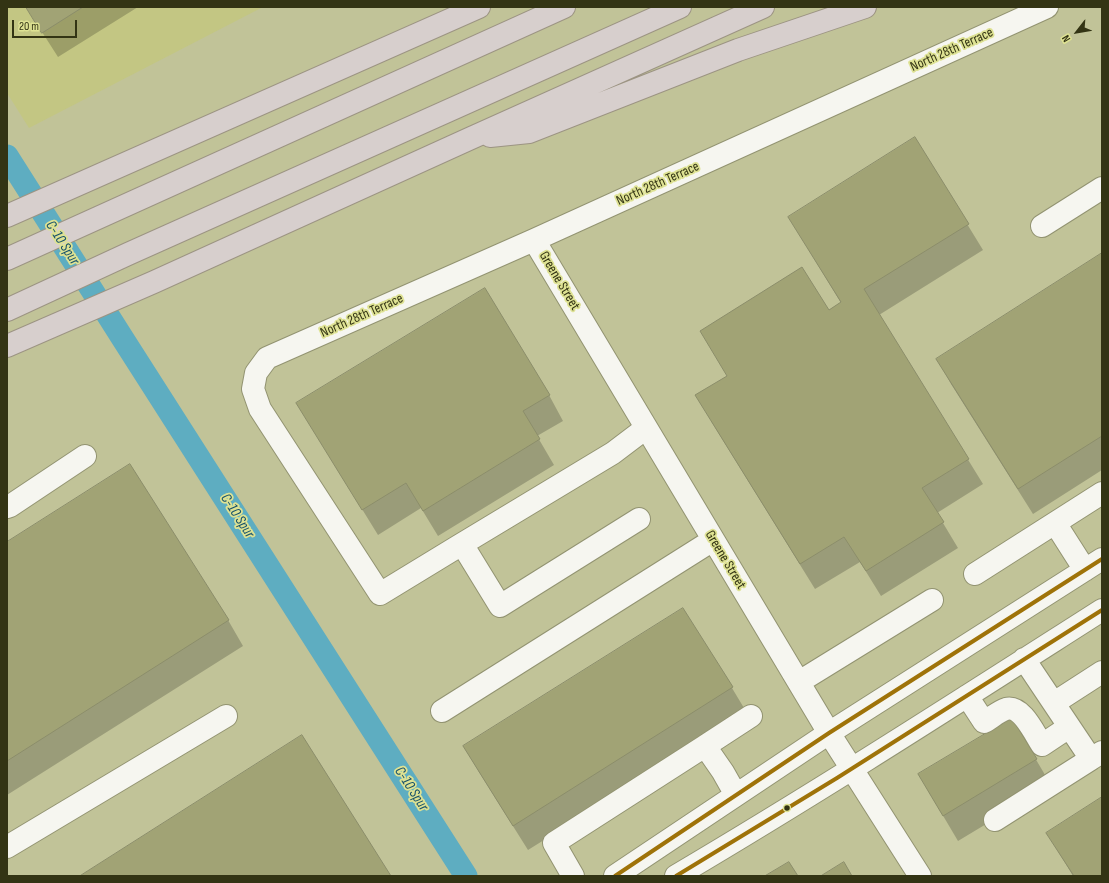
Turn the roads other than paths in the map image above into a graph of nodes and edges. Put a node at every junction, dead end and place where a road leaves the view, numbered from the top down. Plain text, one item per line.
1 (479, 7) edge
2 (564, 7) edge
3 (680, 7) edge
4 (763, 7) edge
5 (865, 7) edge
6 (1047, 7) edge
7 (469, 139) junction
8 (1102, 188) edge
9 (7, 216) edge
10 (1042, 226) dead end
11 (534, 240) junction
12 (8, 259) edge
13 (7, 310) edge
14 (7, 346) edge
15 (646, 428) junction
16 (85, 456) dead end
17 (1102, 493) edge
18 (7, 507) edge
19 (639, 519) dead end
20 (1055, 523) junction
21 (713, 540) junction
22 (462, 544) junction
23 (1093, 565) edge
24 (976, 574) dead end
25 (932, 600) dead end
26 (1102, 610) edge
27 (1024, 659) junction
28 (1102, 672) edge
29 (799, 682) junction
30 (967, 696) junction
31 (1054, 703) junction
32 (442, 711) dead end
33 (226, 716) dead end
34 (751, 716) dead end
35 (1069, 727) junction
36 (828, 733) junction
37 (705, 746) junction
38 (1096, 756) edge
39 (851, 769) junction
40 (736, 794) junction
41 (995, 820) dead end
42 (7, 847) edge
43 (573, 876) edge
44 (615, 876) edge
45 (676, 876) edge
46 (920, 876) edge

1 - 9 highway
2 - 12 highway
3 - 13 highway
4 - 7 highway
5 - 7 highway
6 - 11 street, North 28th Terrace
7 - 14 highway
8 - 10 street
11 - 15 street, Greene Street
11 - 22 street, North 28th Terrace
15 - 21 street, Greene Street
15 - 22 street
16 - 18 street
17 - 20 street
19 - 22 street
20 - 23 street
20 - 24 street
21 - 29 street, Greene Street
21 - 32 street
23 - 36 street
25 - 29 street
26 - 27 street
27 - 30 street
27 - 31 street
28 - 31 street
29 - 36 street, Greene Street
30 - 35 street
30 - 39 street
31 - 35 street
33 - 42 street
34 - 37 street
35 - 38 street
36 - 39 street, Greene Street
36 - 40 street
37 - 40 street
37 - 43 street
38 - 41 street
39 - 45 street
39 - 46 street, Greene Street
40 - 44 street

